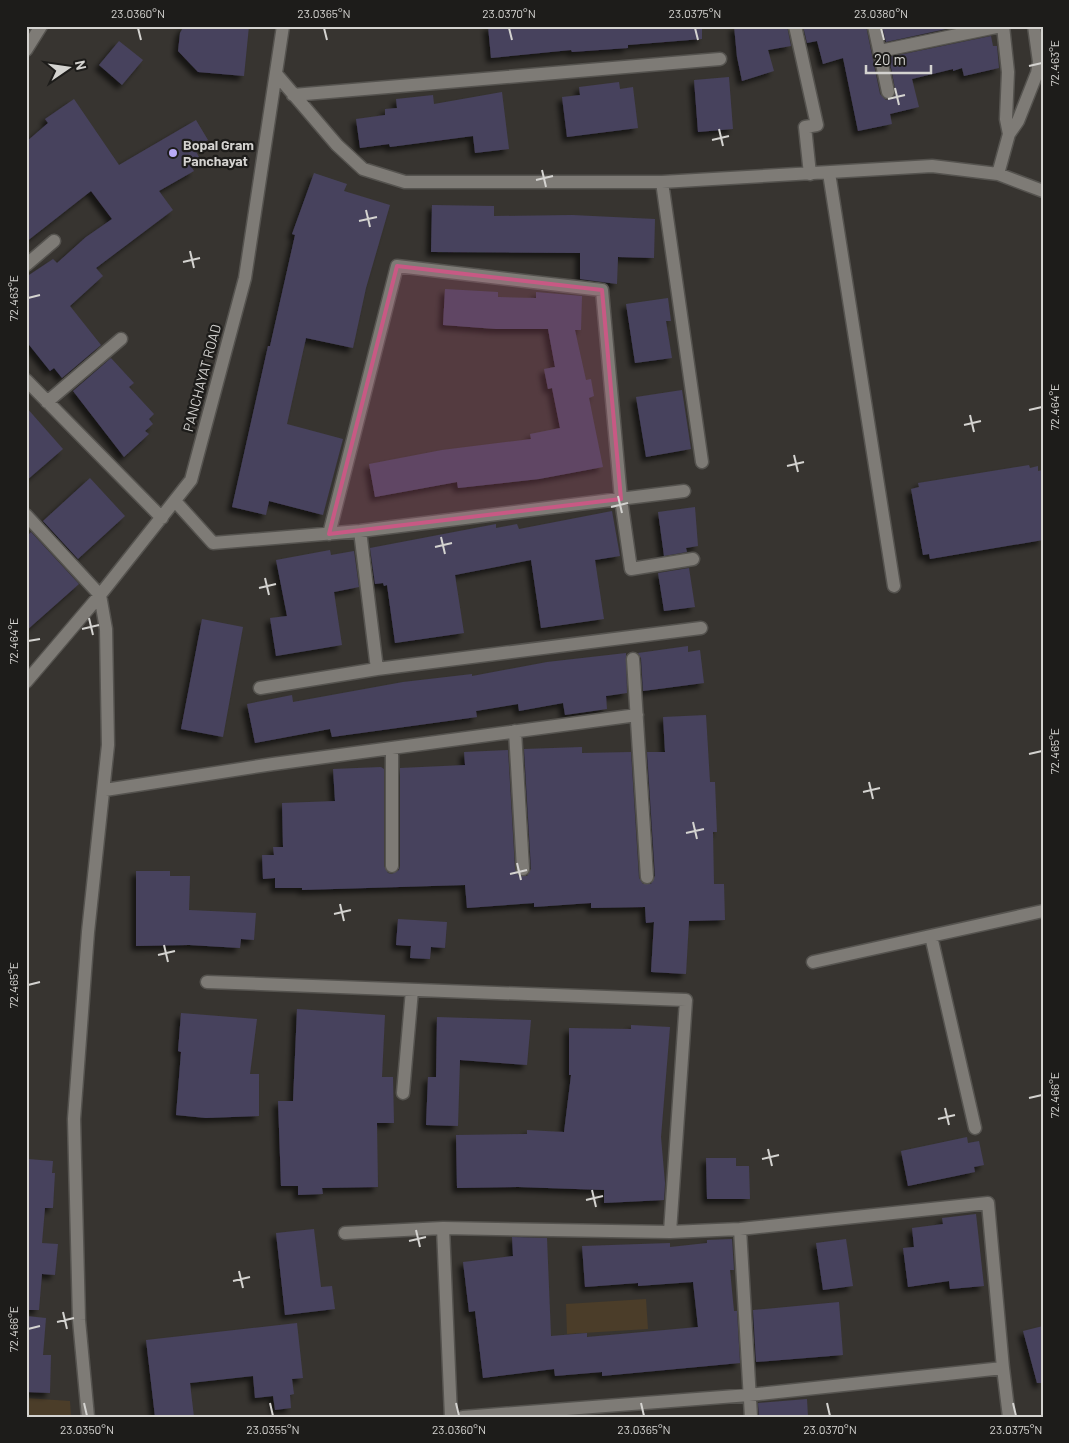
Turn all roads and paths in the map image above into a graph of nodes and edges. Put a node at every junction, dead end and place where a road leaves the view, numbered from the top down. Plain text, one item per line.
1 (41, 26) edge
2 (283, 26) edge
3 (794, 26) edge
4 (874, 26) edge
5 (1002, 26) edge
6 (1038, 30) edge
7 (26, 50) edge
8 (880, 51) junction
9 (720, 59) dead end
10 (277, 75) junction
11 (888, 92) dead end
12 (293, 95) junction
13 (1009, 134) junction
14 (829, 173) junction
15 (810, 174) junction
16 (998, 174) junction
17 (662, 182) junction
18 (1043, 191) edge
19 (54, 241) dead end
20 (26, 264) edge
21 (121, 339) dead end
22 (26, 380) edge
23 (47, 402) junction
24 (702, 462) dead end
25 (684, 491) dead end
26 (621, 499) junction
27 (175, 501) junction
28 (26, 515) edge
29 (162, 518) junction
30 (360, 531) junction
31 (329, 534) junction
32 (693, 559) dead end
33 (894, 586) dead end
34 (100, 595) junction
35 (701, 628) dead end
36 (633, 659) dead end
37 (377, 669) junction
38 (26, 682) edge
39 (260, 688) dead end
40 (636, 714) junction
41 (515, 731) junction
42 (392, 748) junction
43 (105, 790) junction
44 (392, 866) dead end
45 (523, 869) dead end
46 (646, 877) dead end
47 (1043, 911) edge
48 (931, 936) junction
49 (812, 962) dead end
50 (207, 982) dead end
51 (412, 990) junction
52 (403, 1093) dead end
53 (975, 1128) dead end
54 (443, 1228) junction
55 (740, 1229) junction
56 (670, 1232) junction
57 (345, 1233) dead end
58 (1003, 1368) junction
59 (749, 1394) junction
60 (88, 1417) edge
61 (451, 1417) edge
62 (463, 1417) edge
63 (751, 1417) edge
64 (1009, 1417) edge

1 - 7 street
2 - 10 street, PANCHAYAT ROAD
3 - 15 street
4 - 8 street
5 - 8 street
5 - 13 street
6 - 13 street
8 - 11 street
9 - 12 street
10 - 12 street
10 - 27 street, PANCHAYAT ROAD
12 - 17 street
13 - 16 street
14 - 15 street
14 - 16 street
14 - 33 street
15 - 17 street
16 - 18 street
17 - 24 street
19 - 20 street
21 - 23 street
22 - 23 street
23 - 29 street
25 - 26 street
26 - 30 street
26 - 31 street
26 - 32 street
27 - 29 street, PANCHAYAT ROAD
27 - 31 street
28 - 34 street
29 - 34 street, PANCHAYAT ROAD
30 - 31 street
30 - 37 street
34 - 38 street, PANCHAYAT ROAD
34 - 43 street
35 - 37 street
36 - 40 street
37 - 39 street
40 - 41 street
40 - 46 street
41 - 42 street
41 - 45 street
42 - 43 street
42 - 44 street
43 - 60 street
47 - 48 street
48 - 49 street
48 - 53 street
50 - 51 street
51 - 52 street
51 - 56 street
54 - 56 street
54 - 57 street
54 - 61 street
55 - 56 street
55 - 58 street
55 - 59 street
58 - 59 street
58 - 64 street
59 - 62 street
59 - 63 street

